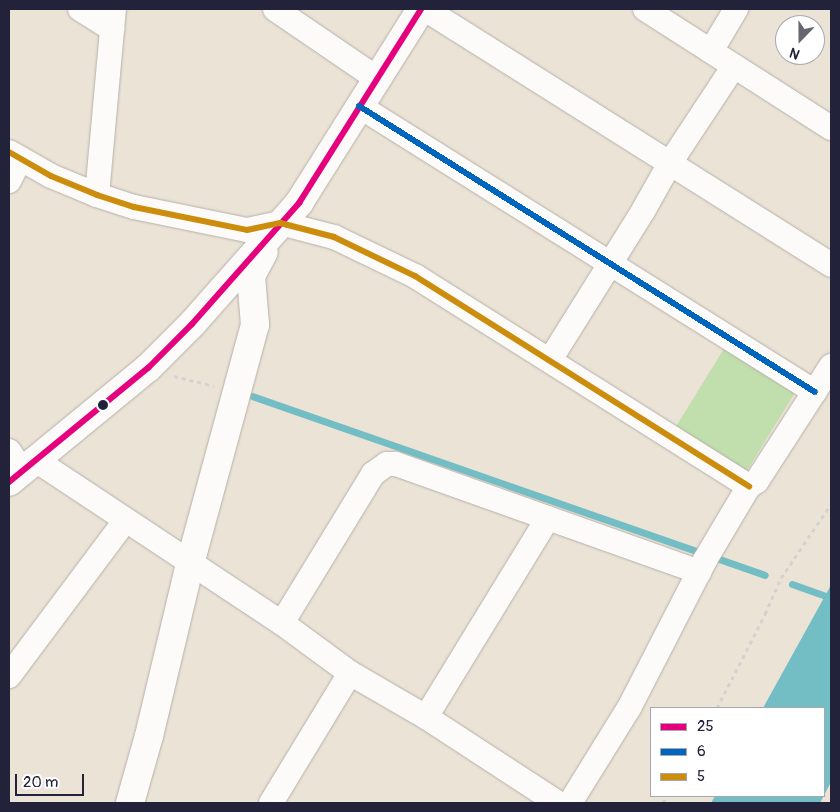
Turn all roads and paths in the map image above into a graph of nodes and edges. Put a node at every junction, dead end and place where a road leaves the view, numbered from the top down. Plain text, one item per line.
1 (80, 9) edge
2 (275, 9) edge
3 (421, 9) edge
4 (425, 9) edge
5 (645, 9) edge
6 (736, 9) edge
7 (113, 19) edge
8 (711, 51) junction
9 (734, 66) junction
10 (376, 78) junction
11 (360, 106) junction
12 (831, 128) edge
13 (15, 156) edge
14 (670, 163) junction
15 (9, 181) edge
16 (98, 195) junction
17 (280, 223) junction
18 (610, 262) junction
19 (831, 265) edge
20 (550, 360) junction
21 (831, 366) edge
22 (148, 368) junction
23 (236, 392) junction
24 (815, 392) junction
25 (18, 466) edge
26 (749, 486) junction
27 (831, 504) edge
28 (548, 518) junction
29 (125, 521) junction
30 (705, 560) junction
31 (190, 564) junction
32 (282, 623) junction
33 (350, 673) junction
34 (9, 676) edge
35 (718, 707) edge
36 (426, 717) junction
37 (275, 802) edge
38 (130, 803) edge
39 (558, 803) edge
40 (570, 803) edge

1 - 7 street
2 - 10 street
3 - 10 street
4 - 14 street
5 - 8 street
6 - 8 street
7 - 16 street
8 - 9 street
9 - 12 street
9 - 14 street
10 - 11 street
11 - 17 street
11 - 18 street
13 - 15 street
13 - 16 street
14 - 18 street
14 - 19 street
16 - 17 street
17 - 20 street
17 - 22 street
17 - 23 street
18 - 20 street
18 - 24 street
20 - 26 street
21 - 24 street
22 - 23 path
22 - 25 street
23 - 31 street
24 - 26 street
25 - 29 street
26 - 30 street
27 - 35 path
28 - 30 street
28 - 32 street
28 - 36 street
29 - 31 street
29 - 34 street
30 - 40 street
31 - 32 street
31 - 38 street
32 - 33 street
33 - 36 street
33 - 37 street
36 - 39 street

